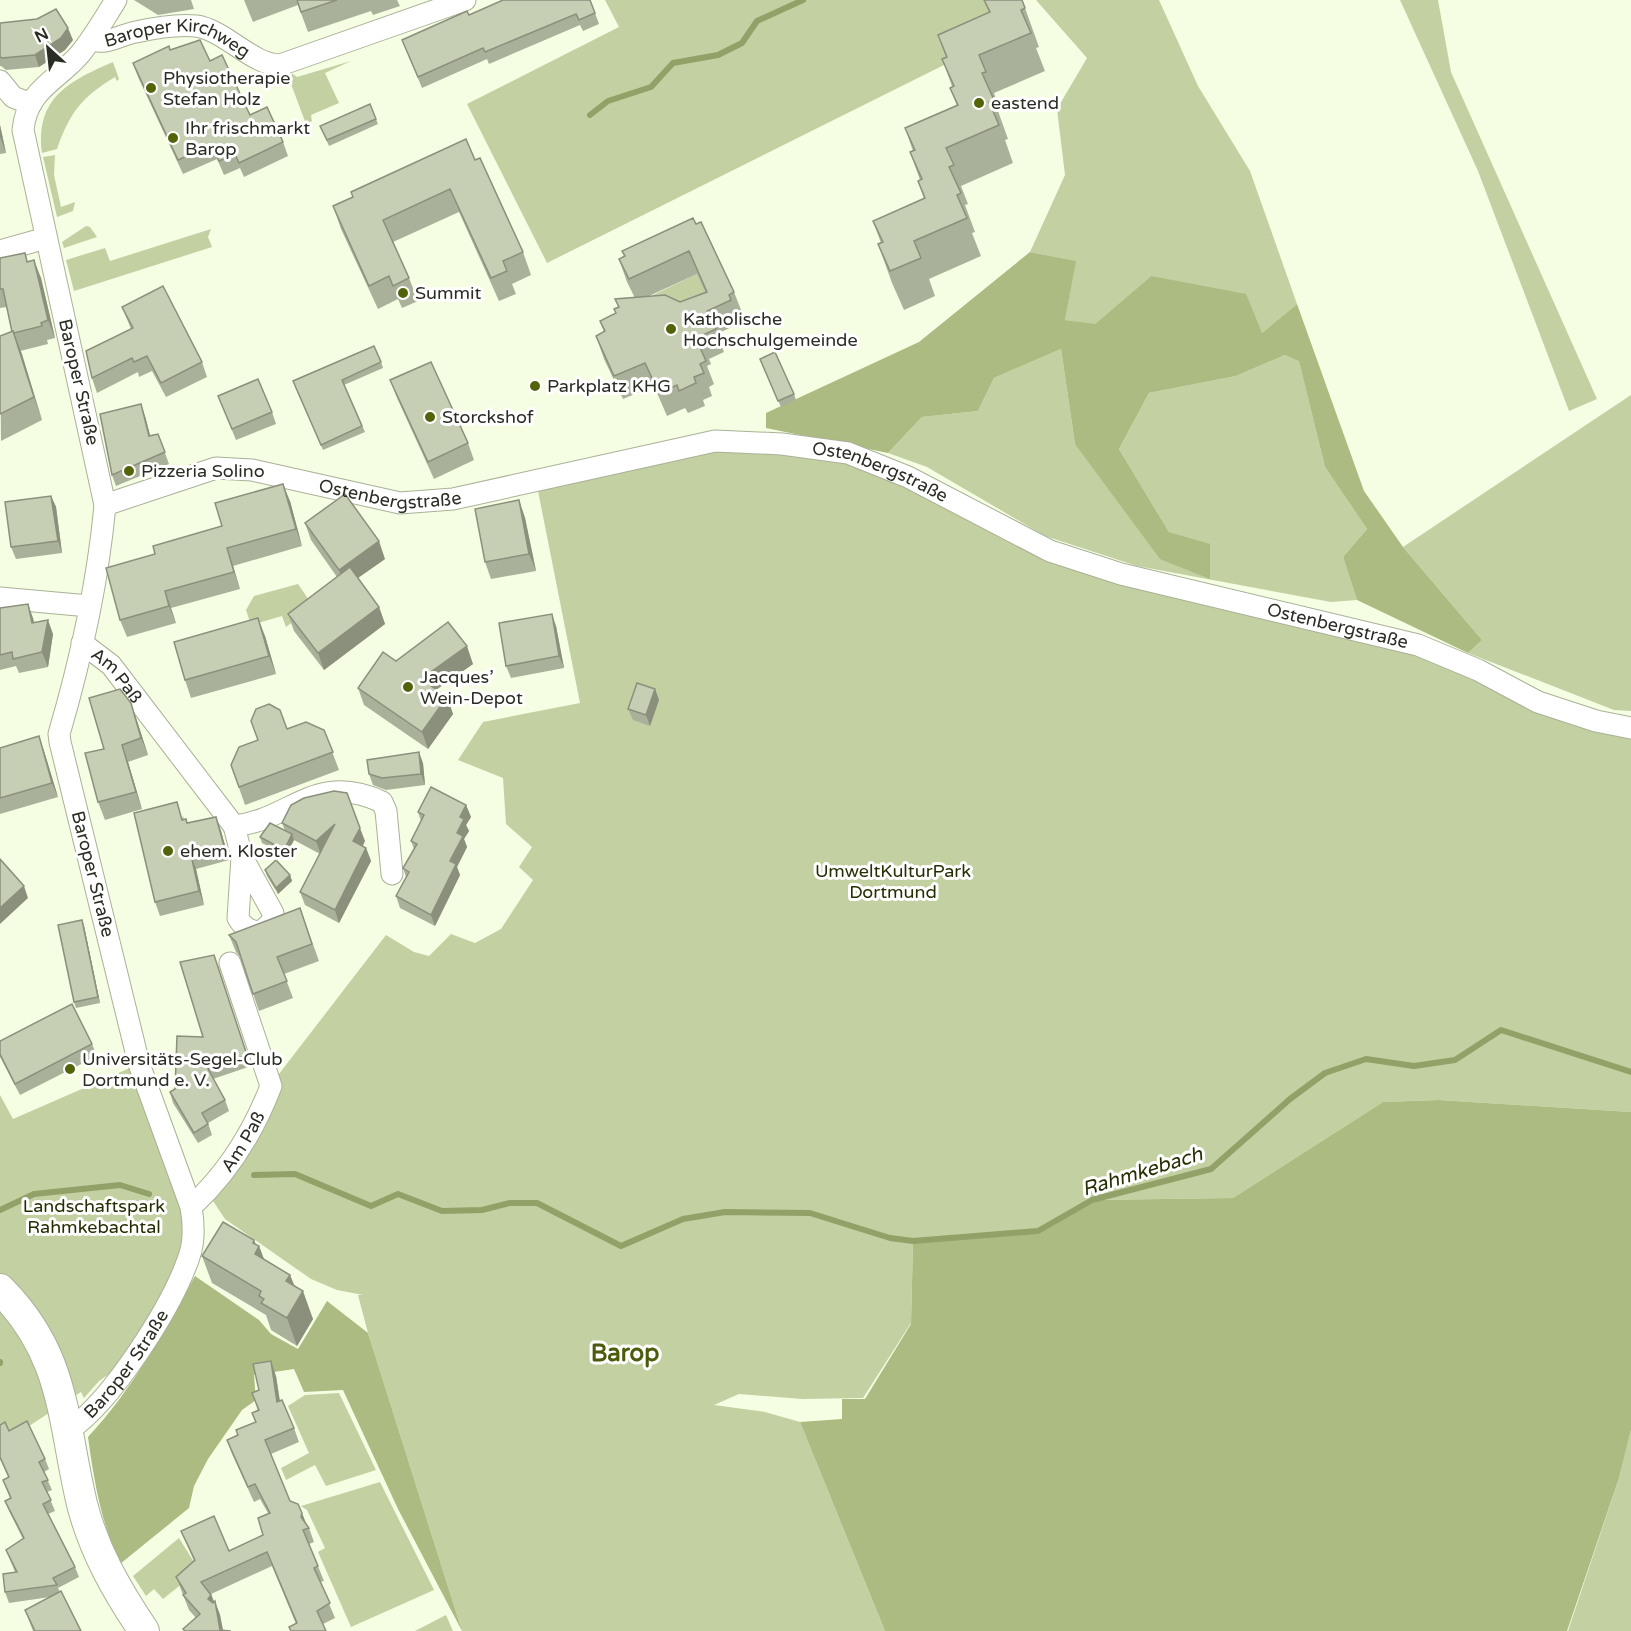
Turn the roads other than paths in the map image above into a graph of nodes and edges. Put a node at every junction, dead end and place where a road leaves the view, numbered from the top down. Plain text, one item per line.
1 (116, 0) edge
2 (465, 0) edge
3 (91, 40) junction
4 (11, 96) edge
5 (46, 238) junction
6 (0, 251) edge
7 (105, 505) junction
8 (0, 598) edge
9 (88, 606) junction
10 (82, 643) junction
11 (1631, 728) edge
12 (234, 826) junction
13 (242, 857) dead end
14 (392, 874) dead end
15 (230, 963) dead end
16 (191, 1207) junction
17 (0, 1289) edge
18 (69, 1430) junction
19 (144, 1631) edge

1 - 3 street
2 - 3 street, Baroper Kirchweg
3 - 4 street
4 - 5 street, Baroper Straße
5 - 6 street
5 - 7 street, Baroper Straße
7 - 9 street, Baroper Straße
7 - 11 street, Ostenbergstraße
8 - 9 street
9 - 10 street, Baroper Straße
10 - 12 street, Am Paß
10 - 16 street, Baroper Straße
12 - 13 street, Am Paß
12 - 14 street
15 - 16 street, Am Paß
16 - 18 street, Baroper Straße
17 - 18 street
18 - 19 street, Baroper Straße

